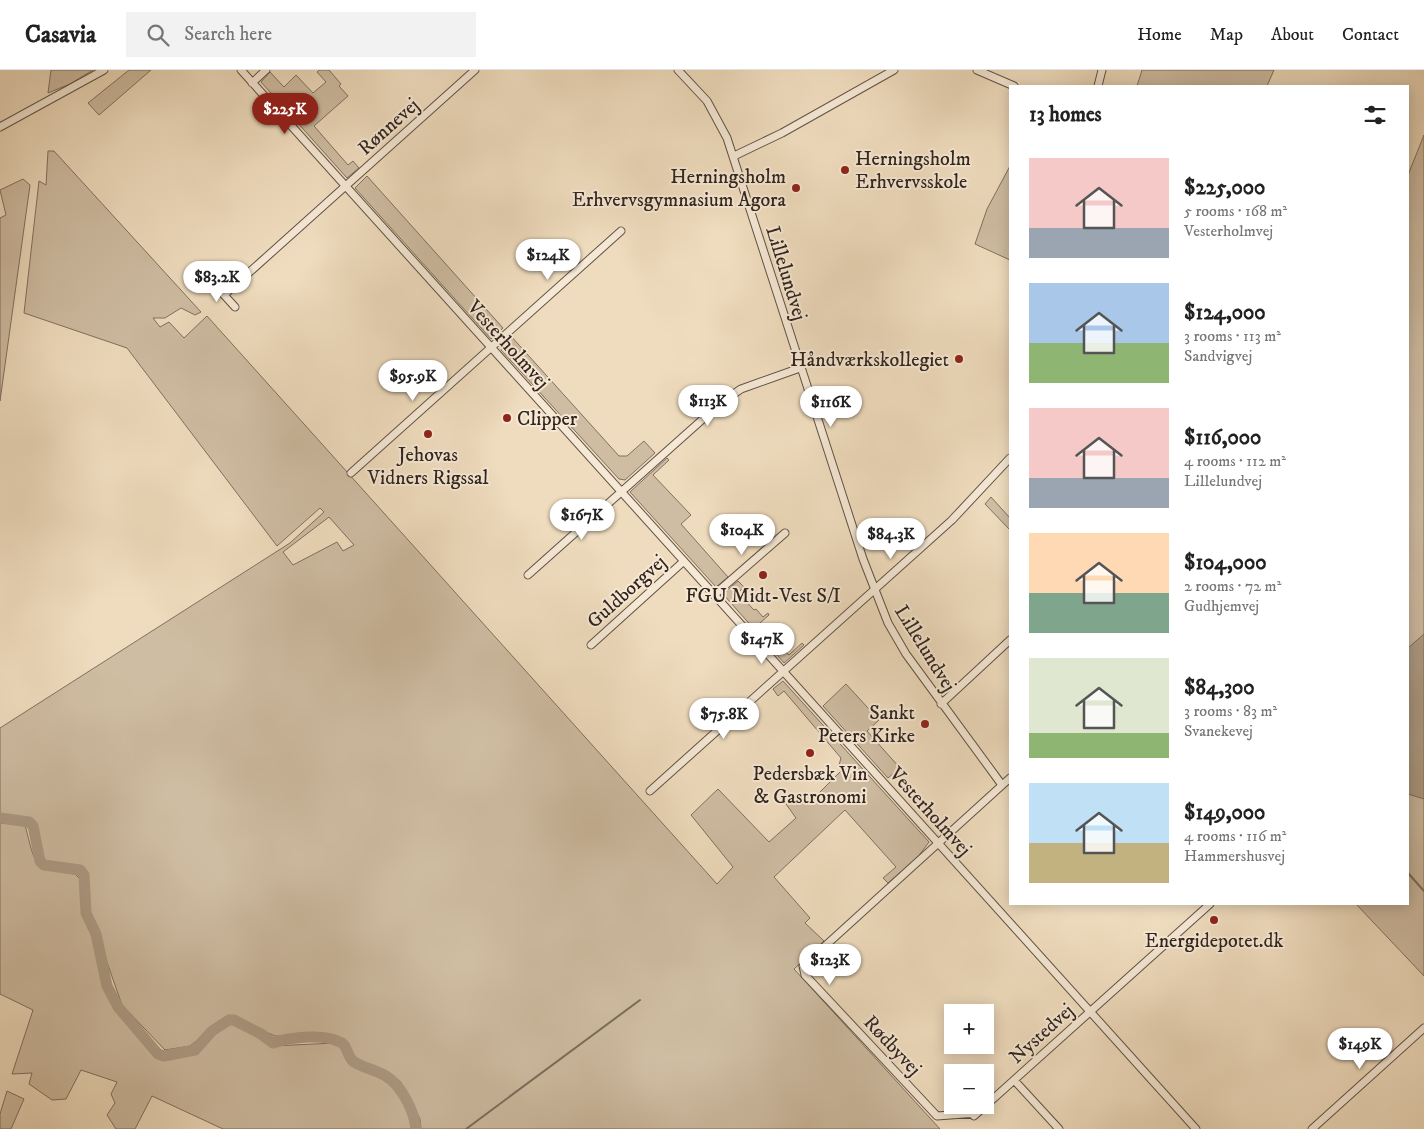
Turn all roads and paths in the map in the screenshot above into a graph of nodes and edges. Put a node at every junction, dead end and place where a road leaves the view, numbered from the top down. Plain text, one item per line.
1 (104, 70) edge
2 (241, 70) edge
3 (266, 70) edge
4 (475, 70) edge
5 (678, 70) edge
6 (894, 70) edge
7 (977, 70) edge
8 (1102, 70) edge
9 (252, 83) junction
10 (1012, 85) edge
11 (1098, 85) edge
12 (0, 127) edge
13 (734, 156) junction
14 (346, 186) junction
15 (621, 230) dead end
16 (215, 285) dead end
17 (224, 295) junction
18 (235, 307) dead end
19 (491, 348) junction
20 (800, 368) junction
21 (1009, 459) edge
22 (350, 473) dead end
23 (620, 491) junction
24 (785, 532) dead end
25 (684, 561) junction
26 (528, 575) dead end
27 (874, 590) junction
28 (714, 595) junction
29 (1009, 641) edge
30 (591, 645) dead end
31 (783, 672) junction
32 (941, 704) junction
33 (1009, 779) edge
34 (1002, 785) junction
35 (650, 791) dead end
36 (938, 843) junction
37 (1209, 905) edge
38 (1089, 1011) junction
39 (1424, 1028) edge
40 (1014, 1080) junction
41 (975, 1115) joint
42 (1059, 1129) edge
43 (1196, 1129) edge
44 (1312, 1129) edge

1 - 12 street
2 - 9 street, Vesterholmvej
3 - 9 street
4 - 14 street, Rønnevej
5 - 13 street, Lillelundvej
6 - 13 street
7 - 10 street
8 - 11 street
9 - 14 street, Vesterholmvej
13 - 20 street, Lillelundvej
14 - 17 street, Rønnevej
14 - 19 street, Vesterholmvej
15 - 19 street
16 - 17 street
17 - 18 street
19 - 22 street
19 - 23 street, Vesterholmvej
20 - 23 street
20 - 27 street, Lillelundvej
21 - 27 street
23 - 25 street, Vesterholmvej
23 - 26 street
24 - 28 street
25 - 28 street, Vesterholmvej
25 - 30 street, Guldborgvej
27 - 31 street
27 - 32 street, Lillelundvej
28 - 31 street, Vesterholmvej
29 - 32 street
31 - 35 street
31 - 36 street, Vesterholmvej
32 - 34 street, Lillelundvej
33 - 34 street
34 - 36 street
36 - 38 street, Vesterholmvej
36 - 41 street, Rødbyvej
37 - 38 street, Nystedvej
38 - 40 street, Nystedvej
38 - 43 street, Vesterholmvej
39 - 44 street
40 - 41 street, Nystedvej
40 - 42 street, Nystedvej

